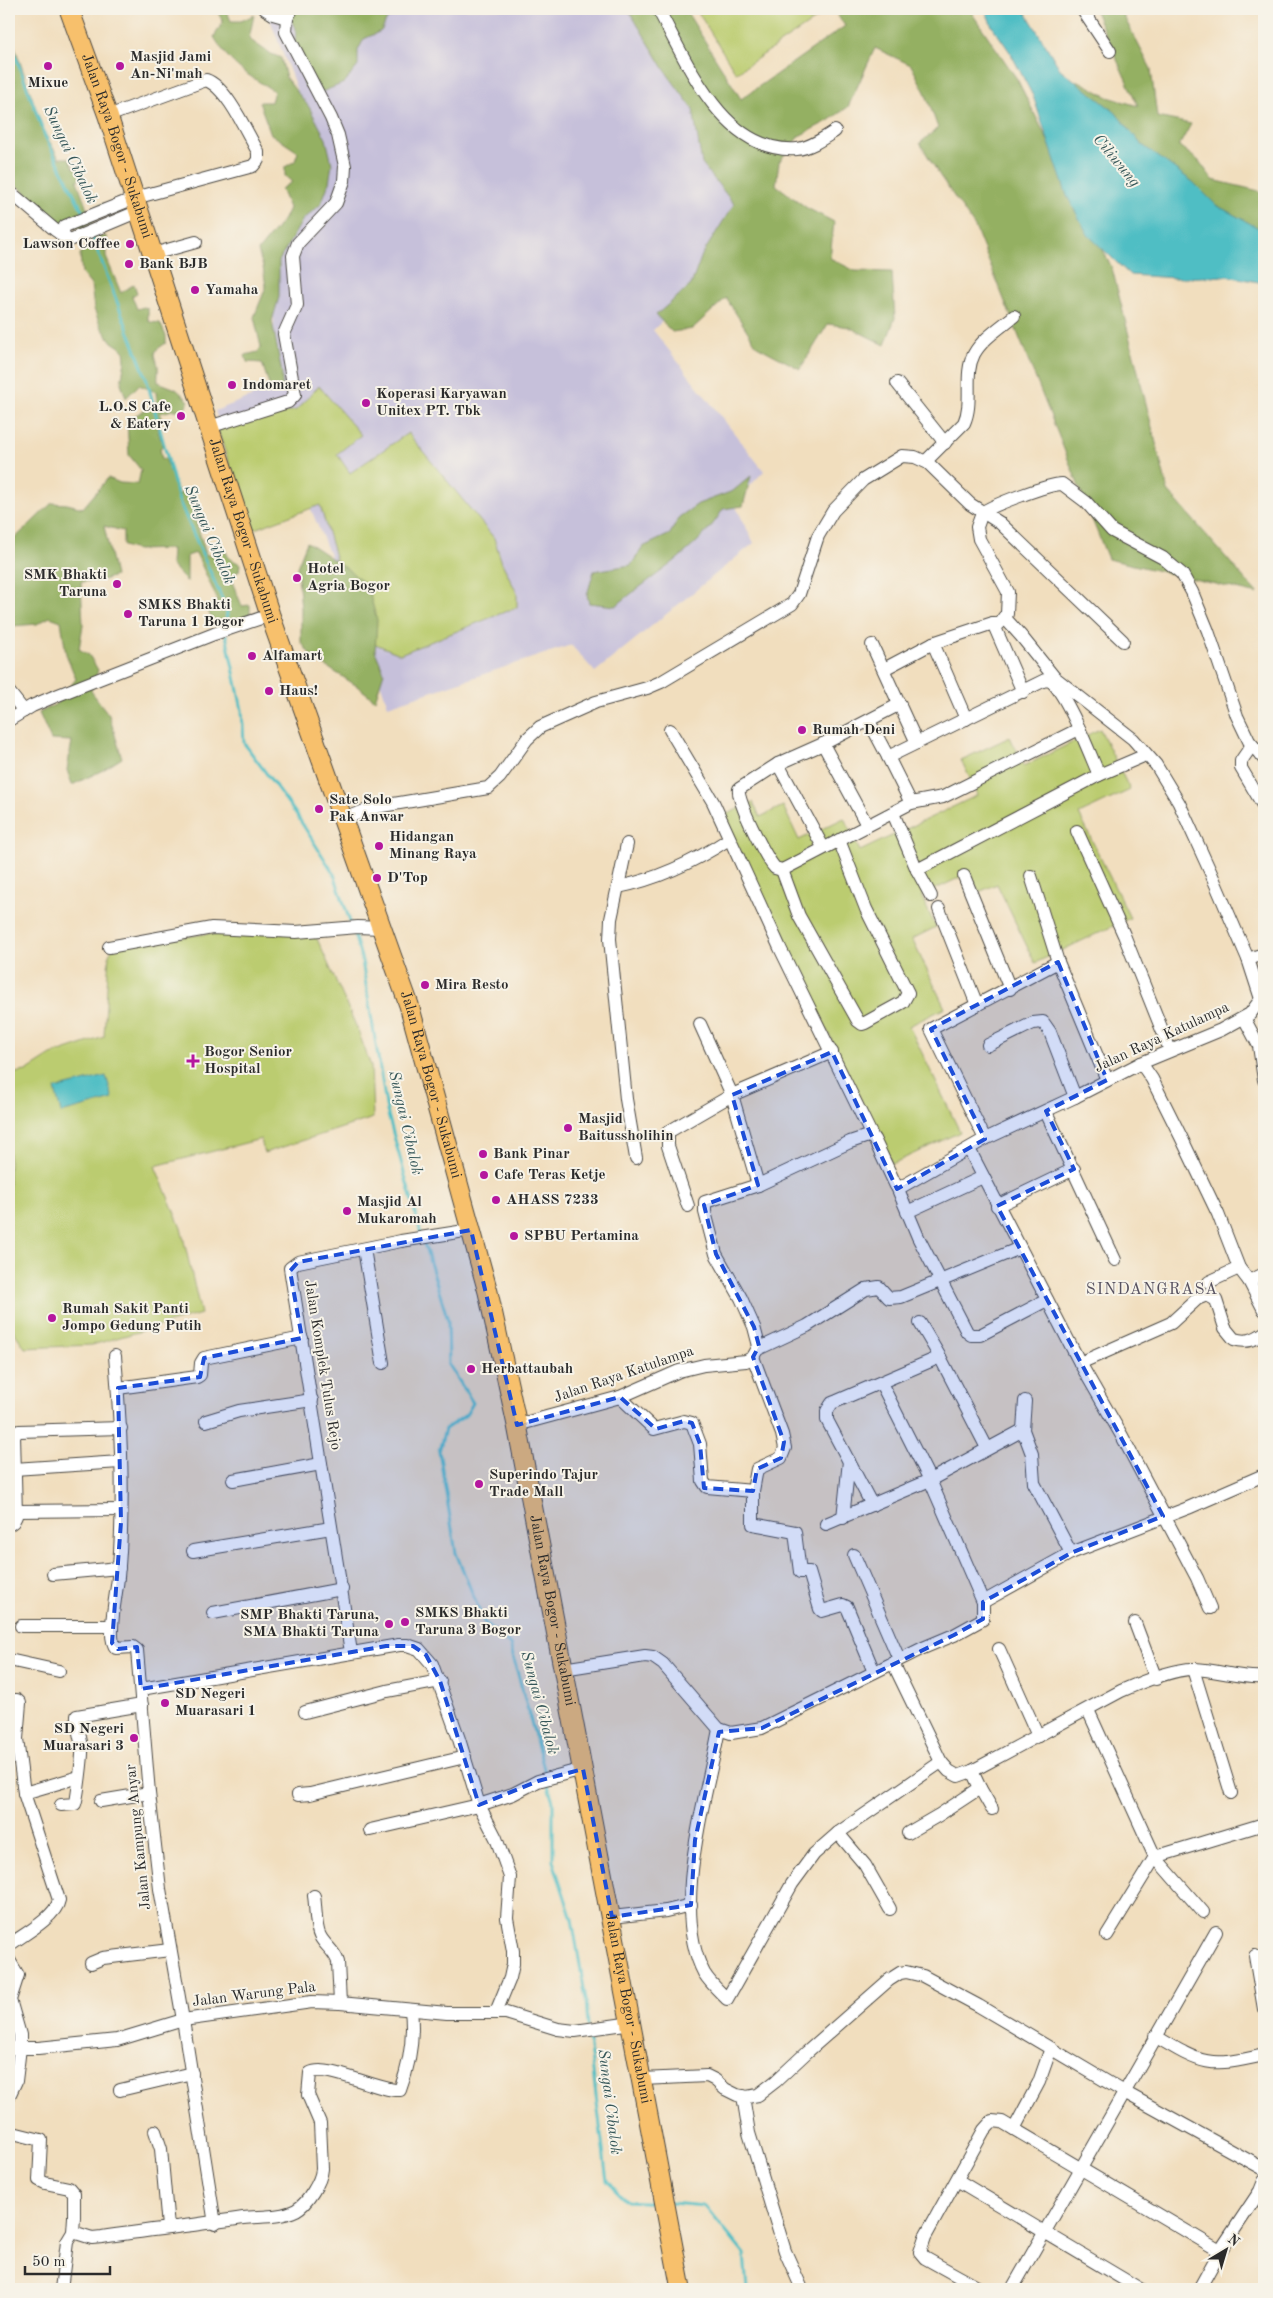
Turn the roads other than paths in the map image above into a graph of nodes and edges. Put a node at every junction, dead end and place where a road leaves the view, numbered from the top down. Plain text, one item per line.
1 (70, 9) edge
2 (265, 9) edge
3 (658, 9) edge
4 (1082, 9) edge
5 (289, 13) edge
6 (1110, 51) dead end
7 (108, 116) junction
8 (834, 131) dead end
9 (9, 191) edge
10 (137, 205) junction
11 (196, 242) dead end
12 (153, 254) junction
13 (1014, 316) dead end
14 (896, 383) dead end
15 (208, 427) junction
16 (945, 443) junction
17 (926, 461) junction
18 (982, 513) junction
19 (270, 615) junction
20 (998, 620) junction
21 (1123, 641) dead end
22 (933, 643) junction
23 (872, 645) dead end
24 (884, 669) junction
25 (9, 692) edge
26 (1023, 692) junction
27 (900, 704) junction
28 (24, 711) junction
29 (966, 719) junction
30 (9, 720) edge
31 (869, 721) junction
32 (1079, 729) junction
33 (670, 730) dead end
34 (918, 743) junction
35 (823, 744) junction
36 (1252, 745) junction
37 (888, 757) junction
38 (1141, 757) dead end
39 (1264, 759) edge
40 (778, 764) junction
41 (1099, 775) junction
42 (911, 804) junction
43 (1264, 807) edge
44 (894, 813) junction
45 (342, 819) junction
46 (867, 825) junction
47 (1077, 831) dead end
48 (729, 839) junction
49 (839, 840) junction
50 (627, 844) dead end
51 (823, 847) junction
52 (782, 870) junction
53 (917, 870) junction
54 (964, 876) dead end
55 (1030, 876) dead end
56 (618, 886) junction
57 (931, 896) dead end
58 (939, 909) dead end
59 (380, 928) junction
60 (109, 947) dead end
61 (1264, 954) edge
62 (1248, 959) junction
63 (1058, 962) junction
64 (1010, 989) junction
65 (1263, 999) edge
66 (977, 1005) junction
67 (1244, 1018) junction
68 (700, 1024) dead end
69 (988, 1045) dead end
70 (1170, 1050) junction
71 (832, 1052) junction
72 (1141, 1063) junction
73 (1107, 1080) junction
74 (1264, 1080) edge
75 (732, 1094) junction
76 (1075, 1097) junction
77 (1046, 1112) junction
78 (872, 1136) junction
79 (985, 1139) junction
80 (969, 1148) junction
81 (636, 1158) dead end
82 (1074, 1170) junction
83 (983, 1177) junction
84 (758, 1185) junction
85 (897, 1187) junction
86 (688, 1206) dead end
87 (997, 1206) junction
88 (907, 1212) junction
89 (471, 1230) junction
90 (1020, 1248) junction
91 (364, 1249) junction
92 (1115, 1260) dead end
93 (1239, 1268) junction
94 (1264, 1274) edge
95 (1248, 1280) junction
96 (942, 1281) junction
97 (1209, 1282) dead end
98 (1047, 1300) junction
99 (1264, 1310) edge
100 (920, 1323) dead end
101 (1264, 1333) edge
102 (302, 1338) junction
103 (756, 1353) junction
104 (115, 1356) dead end
105 (940, 1357) junction
106 (383, 1363) dead end
107 (1080, 1364) junction
108 (881, 1383) junction
109 (118, 1388) junction
110 (620, 1397) junction
111 (312, 1400) junction
112 (1025, 1401) dead end
113 (206, 1420) dead end
114 (517, 1425) junction
115 (120, 1428) junction
116 (1023, 1430) junction
117 (987, 1448) junction
118 (850, 1461) junction
119 (120, 1462) junction
120 (321, 1464) junction
121 (12, 1465) edge
122 (1264, 1475) edge
123 (233, 1480) dead end
124 (930, 1480) junction
125 (753, 1491) junction
126 (872, 1505) junction
127 (120, 1510) junction
128 (16, 1511) junction
129 (1163, 1516) junction
130 (843, 1518) junction
131 (826, 1524) dead end
132 (9, 1525) edge
133 (331, 1528) junction
134 (193, 1551) dead end
135 (1071, 1553) junction
136 (854, 1555) dead end
137 (119, 1568) junction
138 (52, 1574) dead end
139 (342, 1588) junction
140 (983, 1602) junction
141 (1210, 1608) dead end
142 (213, 1613) dead end
143 (1135, 1623) dead end
144 (21, 1626) dead end
145 (112, 1626) junction
146 (999, 1649) dead end
147 (351, 1652) junction
148 (9, 1660) edge
149 (896, 1661) junction
150 (563, 1669) junction
151 (1192, 1669) junction
152 (59, 1671) dead end
153 (874, 1672) junction
154 (1264, 1677) edge
155 (1156, 1679) junction
156 (440, 1682) junction
157 (141, 1689) junction
158 (9, 1700) edge
159 (142, 1704) junction
160 (1088, 1710) junction
161 (305, 1712) dead end
162 (719, 1729) junction
163 (1038, 1736) junction
164 (465, 1757) junction
165 (941, 1762) junction
166 (583, 1769) junction
167 (972, 1771) junction
168 (79, 1777) junction
169 (980, 1788) junction
170 (24, 1793) junction
171 (149, 1793) junction
172 (1231, 1793) dead end
173 (298, 1795) dead end
174 (101, 1801) dead end
175 (61, 1805) dead end
176 (479, 1805) junction
177 (992, 1808) dead end
178 (1264, 1824) edge
179 (370, 1830) dead end
180 (838, 1833) junction
181 (908, 1833) dead end
182 (1155, 1858) junction
183 (314, 1896) dead end
184 (691, 1905) junction
185 (890, 1910) dead end
186 (1203, 1912) dead end
187 (612, 1917) junction
188 (1216, 1932) dead end
189 (1108, 1935) dead end
190 (9, 1944) edge
191 (170, 1950) junction
192 (1255, 1956) dead end
193 (9, 1960) edge
194 (91, 1963) dead end
195 (340, 2003) junction
196 (411, 2010) junction
197 (1264, 2010) edge
198 (496, 2012) junction
199 (183, 2020) junction
200 (632, 2023) junction
201 (1155, 2036) junction
202 (14, 2048) edge
203 (1051, 2048) junction
204 (1264, 2055) edge
205 (192, 2073) junction
206 (642, 2079) junction
207 (120, 2090) dead end
208 (1126, 2093) junction
209 (9, 2096) edge
210 (743, 2096) junction
211 (1014, 2129) junction
212 (155, 2131) dead end
213 (9, 2132) edge
214 (1081, 2168) junction
215 (1264, 2169) edge
216 (957, 2180) junction
217 (1264, 2181) edge
218 (215, 2224) junction
219 (168, 2227) junction
220 (73, 2232) junction
221 (1044, 2234) junction
222 (1220, 2252) junction
223 (61, 2289) edge
224 (681, 2289) edge
225 (802, 2289) edge
226 (980, 2289) edge
227 (1012, 2289) edge
228 (1140, 2289) edge
229 (1199, 2289) edge

1 - 7 highway, Jalan Raya Bogor - Sukabumi
2 - 5 street
3 - 8 street
4 - 6 street
5 - 15 street
7 - 10 highway, Jalan Raya Bogor - Sukabumi
7 - 10 street
9 - 10 street
10 - 12 highway, Jalan Raya Bogor - Sukabumi
11 - 12 street
12 - 15 highway, Jalan Raya Bogor - Sukabumi
13 - 16 street
14 - 16 street
15 - 19 highway, Jalan Raya Bogor - Sukabumi
16 - 17 street
17 - 18 street
17 - 45 street
18 - 20 street
18 - 21 street
18 - 36 street
19 - 28 street
19 - 45 highway, Jalan Raya Bogor - Sukabumi
20 - 22 street
20 - 26 street
20 - 62 street, Jalan Raya Katulampa
22 - 24 street
22 - 29 street
23 - 24 street
24 - 27 street
25 - 28 street
26 - 29 street
26 - 32 street
27 - 31 street
27 - 34 street
28 - 30 street
29 - 34 street
31 - 35 street
31 - 37 street
32 - 41 street
32 - 42 street
33 - 48 street
34 - 37 street
35 - 40 street
35 - 46 street
36 - 39 street
36 - 43 street
37 - 42 street
38 - 41 street
40 - 51 street
40 - 52 street
41 - 53 street
42 - 44 street
44 - 46 street
44 - 53 street
45 - 59 highway, Jalan Raya Bogor - Sukabumi
46 - 49 street
47 - 70 street
48 - 56 street
48 - 71 street
49 - 51 street
49 - 52 street
50 - 56 street
51 - 52 street
53 - 57 street
54 - 64 street
55 - 63 street
56 - 81 street
58 - 66 street
59 - 60 street
59 - 89 highway, Jalan Raya Bogor - Sukabumi
61 - 62 street
62 - 65 street, Jalan Raya Katulampa
63 - 64 street
63 - 73 street
64 - 66 street
65 - 67 street, Jalan Raya Katulampa
66 - 79 street
67 - 70 street, Jalan Raya Katulampa
67 - 74 street
68 - 75 street
69 - 76 street
70 - 72 street, Jalan Raya Katulampa
71 - 75 street
71 - 78 street
72 - 73 street, Jalan Raya Katulampa
72 - 93 street
73 - 76 street, Jalan Raya Katulampa
75 - 84 street
75 - 86 street
76 - 77 street, Jalan Raya Katulampa
77 - 79 street, Jalan Raya Katulampa
77 - 82 street
78 - 84 street
78 - 85 street
79 - 80 street, Jalan Raya Katulampa
80 - 83 street
80 - 85 street, Jalan Raya Katulampa
82 - 87 street
82 - 92 street
83 - 87 street
83 - 88 street
84 - 103 street
85 - 88 street
87 - 90 street
88 - 96 street
89 - 91 street, Jalan Komplek Tulus Rejo
89 - 114 highway, Jalan Raya Bogor - Sukabumi
90 - 96 street
90 - 98 street
91 - 102 street, Jalan Komplek Tulus Rejo
91 - 106 street
93 - 95 street
93 - 97 street
94 - 95 street
95 - 99 street
96 - 98 street
96 - 103 street, Jalan Raya Katulampa
98 - 107 street
100 - 105 street
101 - 107 street
102 - 109 street
102 - 111 street, Jalan Komplek Tulus Rejo
103 - 110 street, Jalan Raya Katulampa
103 - 125 street
104 - 109 street, Jalan Kampung Anyar
105 - 108 street
105 - 117 street
107 - 129 street
108 - 118 street
108 - 124 street
109 - 115 street, Jalan Kampung Anyar
110 - 114 street, Jalan Raya Katulampa
110 - 125 street
111 - 113 street
111 - 120 street, Jalan Komplek Tulus Rejo
112 - 116 street
114 - 150 highway, Jalan Raya Bogor - Sukabumi
115 - 119 street, Jalan Kampung Anyar
115 - 121 street
116 - 117 street
116 - 135 street
117 - 124 street
118 - 126 street
118 - 130 street
119 - 121 street
119 - 127 street, Jalan Kampung Anyar
120 - 123 street
120 - 133 street, Jalan Komplek Tulus Rejo
121 - 128 street
122 - 129 street
124 - 126 street
124 - 140 street
125 - 153 street
126 - 130 street
127 - 128 street
127 - 137 street, Jalan Kampung Anyar
128 - 132 street
129 - 135 street
129 - 141 street
130 - 131 street
133 - 134 street
133 - 139 street, Jalan Komplek Tulus Rejo
135 - 140 street
136 - 149 street
137 - 138 street
137 - 145 street, Jalan Kampung Anyar
139 - 142 street
139 - 147 street, Jalan Komplek Tulus Rejo
140 - 149 street
143 - 155 street
144 - 145 street
145 - 157 street, Jalan Kampung Anyar
146 - 163 street
147 - 156 street
147 - 157 street
148 - 152 street
149 - 153 street
149 - 165 street
150 - 162 street
150 - 166 highway, Jalan Raya Bogor - Sukabumi
151 - 154 street
151 - 155 street
151 - 172 street
153 - 162 street
155 - 160 street
156 - 161 street
156 - 164 street
157 - 159 street, Jalan Kampung Anyar
158 - 170 street
159 - 168 street
159 - 171 street, Jalan Kampung Anyar
160 - 163 street
160 - 182 street
162 - 184 street
163 - 167 street
164 - 173 street
164 - 176 street
165 - 167 street
165 - 180 street
166 - 176 street
166 - 187 highway, Jalan Raya Bogor - Sukabumi
167 - 169 street
168 - 170 street
168 - 175 street
169 - 177 street
169 - 181 street
170 - 190 street
171 - 174 street
171 - 191 street, Jalan Kampung Anyar
176 - 179 street
176 - 198 street
178 - 182 street
180 - 184 street
180 - 185 street
182 - 186 street
182 - 189 street
183 - 195 street
184 - 187 street
187 - 200 highway, Jalan Raya Bogor - Sukabumi
188 - 201 street
191 - 194 street
191 - 199 street, Jalan Kampung Anyar
192 - 197 street
193 - 202 street
195 - 196 street, Jalan Warung Pala
195 - 199 street, Jalan Warung Pala
196 - 198 street, Jalan Warung Pala
196 - 218 street
198 - 200 street, Jalan Warung Pala
199 - 202 street, Jalan Warung Pala
199 - 205 street, Jalan Kampung Anyar
200 - 206 highway, Jalan Raya Bogor - Sukabumi
201 - 204 street
201 - 208 street
202 - 209 street
203 - 208 street
203 - 210 street
203 - 211 street
205 - 207 street
205 - 218 street, Jalan Kampung Anyar
206 - 210 street
206 - 224 highway, Jalan Raya Bogor - Sukabumi
208 - 214 street
208 - 215 street
210 - 225 street
211 - 214 street
211 - 216 street
212 - 219 street
213 - 220 street
214 - 221 street
214 - 222 street
216 - 221 street
216 - 226 street
217 - 222 street
218 - 219 street
219 - 220 street
220 - 223 street
221 - 227 street
221 - 228 street
222 - 229 street

